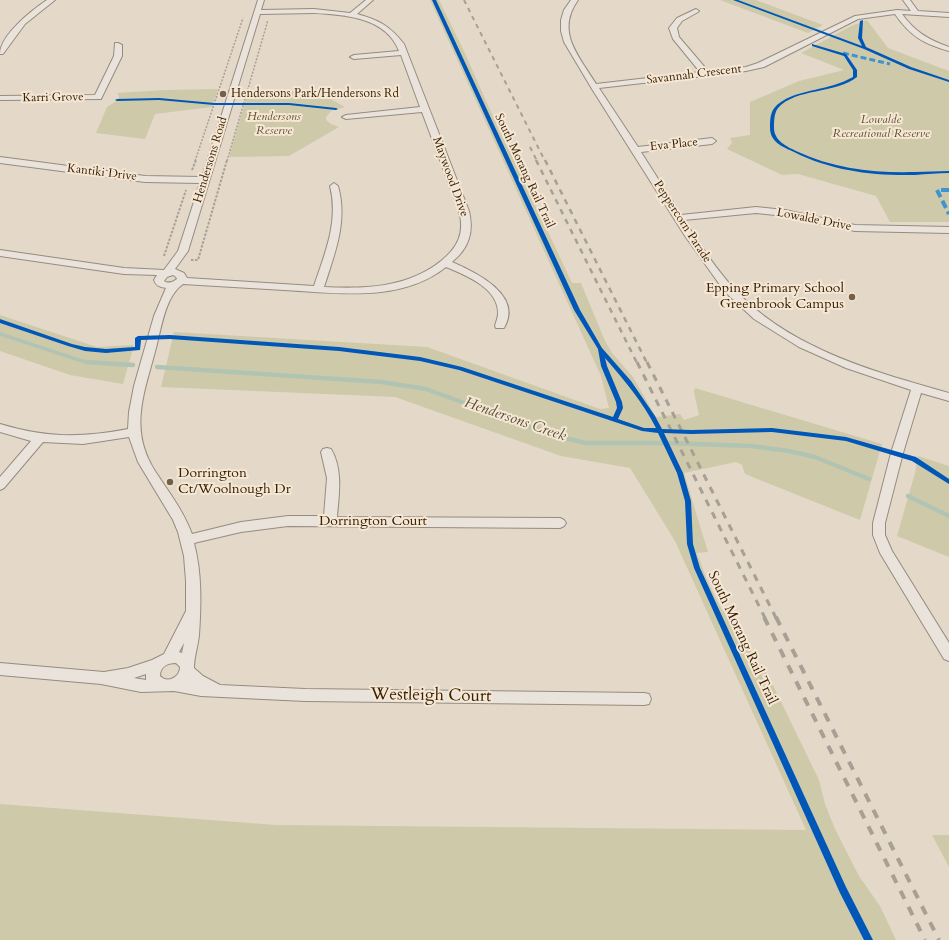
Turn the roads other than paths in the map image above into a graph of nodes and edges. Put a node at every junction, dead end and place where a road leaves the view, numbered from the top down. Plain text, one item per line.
1 (52, 0) edge
2 (261, 0) edge
3 (370, 0) edge
4 (575, 0) edge
5 (906, 0) edge
6 (696, 11) dead end
7 (258, 12) junction
8 (897, 12) junction
9 (916, 12) junction
10 (352, 15) junction
11 (949, 15) edge
12 (118, 45) dead end
13 (949, 49) edge
14 (0, 52) edge
15 (404, 53) junction
16 (354, 57) dead end
17 (707, 75) junction
18 (595, 86) junction
19 (0, 98) edge
20 (425, 109) junction
21 (346, 117) dead end
22 (712, 141) dead end
23 (635, 150) junction
24 (0, 160) edge
25 (205, 180) junction
26 (334, 186) dead end
27 (679, 218) junction
28 (949, 230) edge
29 (183, 251) junction
30 (0, 253) edge
31 (446, 263) junction
32 (124, 271) junction
33 (167, 273) junction
34 (178, 281) junction
35 (160, 282) junction
36 (318, 289) junction
37 (159, 314) junction
38 (500, 326) dead end
39 (917, 388) junction
40 (949, 397) edge
41 (0, 428) edge
42 (134, 432) junction
43 (39, 439) junction
44 (328, 452) dead end
45 (0, 485) edge
46 (330, 521) junction
47 (560, 523) dead end
48 (187, 540) junction
49 (193, 606) junction
50 (949, 655) edge
51 (169, 657) junction
52 (156, 664) junction
53 (187, 667) junction
54 (0, 670) edge
55 (101, 678) junction
56 (174, 685) junction
57 (160, 686) junction
58 (217, 690) junction
59 (644, 699) dead end

1 - 14 street
2 - 7 street, Hendersons Road
3 - 10 street
4 - 18 street, Peppercorn Parade
5 - 9 street
6 - 17 street
7 - 10 street, Maywood Drive
7 - 25 street, Hendersons Road
8 - 9 street, Savannah Crescent
8 - 13 street
8 - 17 street, Savannah Crescent
9 - 11 street, Savannah Crescent
10 - 15 street, Maywood Drive
12 - 19 street, Karri Grove
15 - 16 street
15 - 20 street, Maywood Drive
17 - 18 street, Savannah Crescent
18 - 23 street, Peppercorn Parade
20 - 21 street
20 - 31 street, Maywood Drive
22 - 23 street, Eva Place
23 - 27 street, Peppercorn Parade
24 - 25 street, Kantiki Drive
25 - 29 street, Hendersons Road
26 - 36 street
27 - 28 street, Lowalde Drive
27 - 39 street, Peppercorn Parade
29 - 33 street, Hendersons Road
29 - 34 street, Hendersons Road
30 - 32 street
31 - 36 street, Maywood Drive
31 - 38 street
32 - 33 street
32 - 35 street
33 - 34 street
33 - 35 street, Hendersons Road
34 - 35 street
34 - 36 street, Maywood Drive
34 - 37 street, Hendersons Road
35 - 37 street
37 - 42 street
39 - 40 street, Peppercorn Parade
39 - 50 street
41 - 43 street
42 - 43 street
42 - 48 street
43 - 45 street
44 - 46 street
46 - 47 street, Dorrington Court
46 - 48 street, Dorrington Court
48 - 49 street
49 - 51 street
49 - 53 street
51 - 52 street
51 - 53 street
52 - 55 street
52 - 57 street
53 - 56 street
53 - 58 street, Westleigh Court
54 - 55 street
55 - 57 street
56 - 57 street
56 - 58 street, Westleigh Court
58 - 59 street, Westleigh Court

